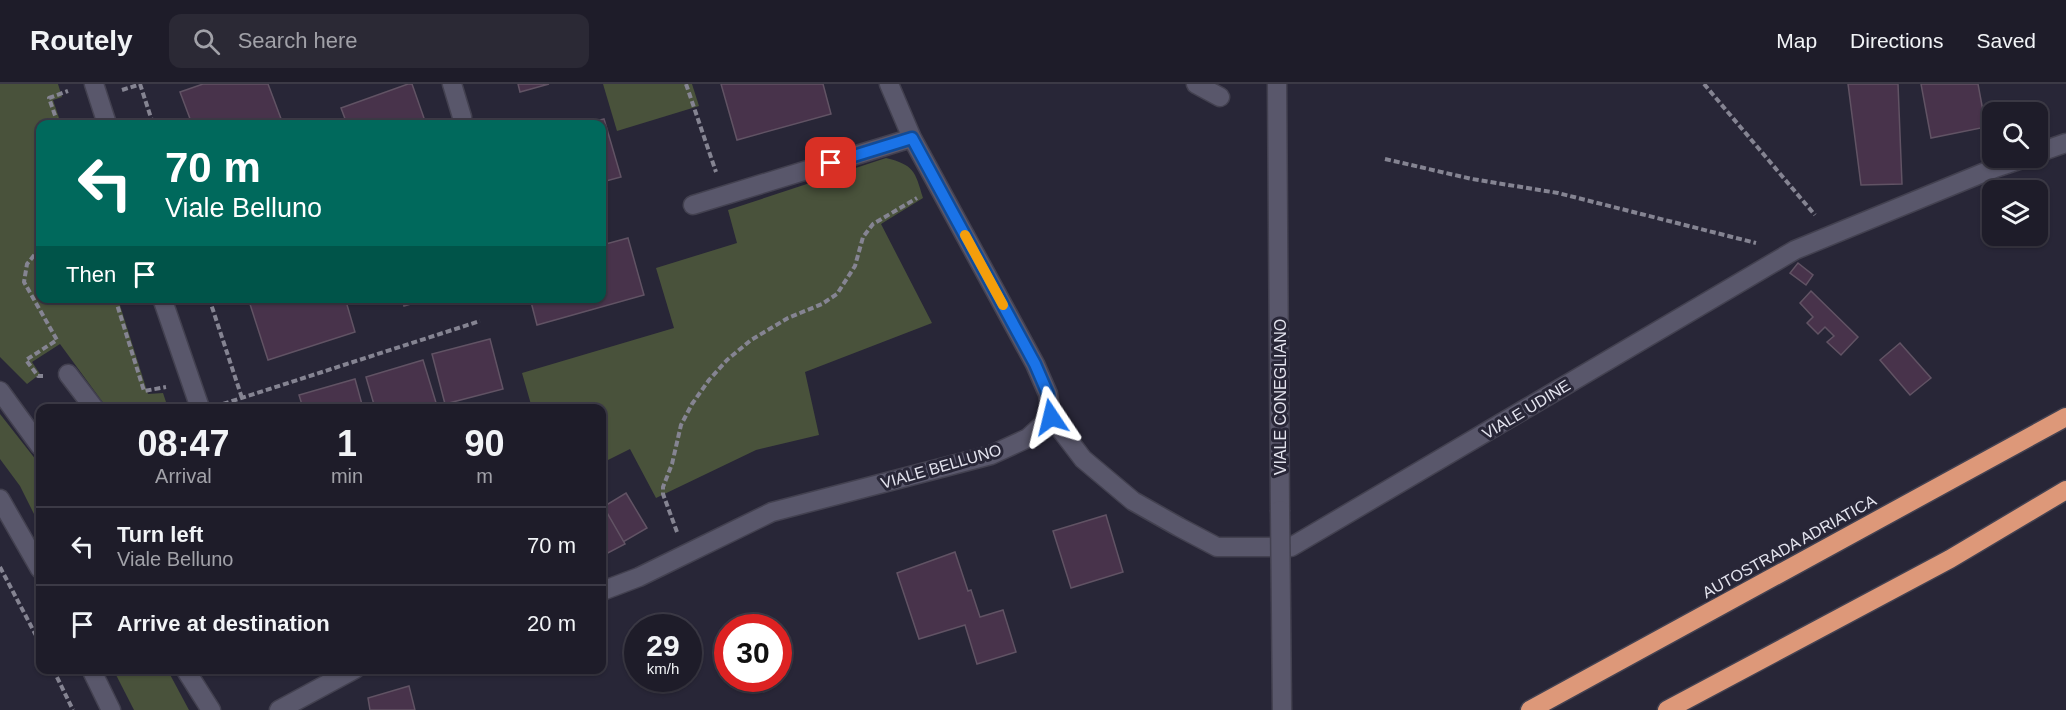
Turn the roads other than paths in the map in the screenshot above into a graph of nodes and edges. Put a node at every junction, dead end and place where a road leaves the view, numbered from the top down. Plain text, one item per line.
1 (94, 84) edge
2 (452, 84) edge
3 (889, 84) edge
4 (1196, 84) edge
5 (1277, 84) edge
6 (1220, 97) dead end
7 (462, 117) dead end
8 (106, 120) edge
9 (912, 138) junction
10 (2066, 143) edge
11 (2048, 149) edge
12 (1999, 168) edge
13 (693, 205) dead end
14 (164, 303) edge
15 (68, 374) road end
16 (0, 391) edge
17 (90, 404) edge
18 (208, 404) edge
19 (1051, 417) junction
20 (2066, 417) edge
21 (36, 440) edge
22 (2066, 490) edge
23 (0, 499) edge
24 (36, 562) edge
25 (606, 589) edge
26 (93, 674) edge
27 (188, 674) edge
28 (346, 674) edge
29 (111, 710) edge
30 (211, 710) edge
31 (279, 710) edge
32 (1282, 710) edge
33 (1530, 710) edge
34 (1667, 710) edge

1 - 8 street
2 - 7 street
3 - 9 street
4 - 6 street
5 - 32 street, VIALE CONEGLIANO, bridge
9 - 13 street
9 - 19 street
10 - 11 street
12 - 19 street, VIALE UDINE
14 - 18 street
15 - 17 street
16 - 21 street
19 - 25 street, VIALE BELLUNO
20 - 33 highway, AUTOSTRADA ADRIATICA
22 - 34 highway
23 - 24 street
26 - 29 street
27 - 30 street
28 - 31 street

